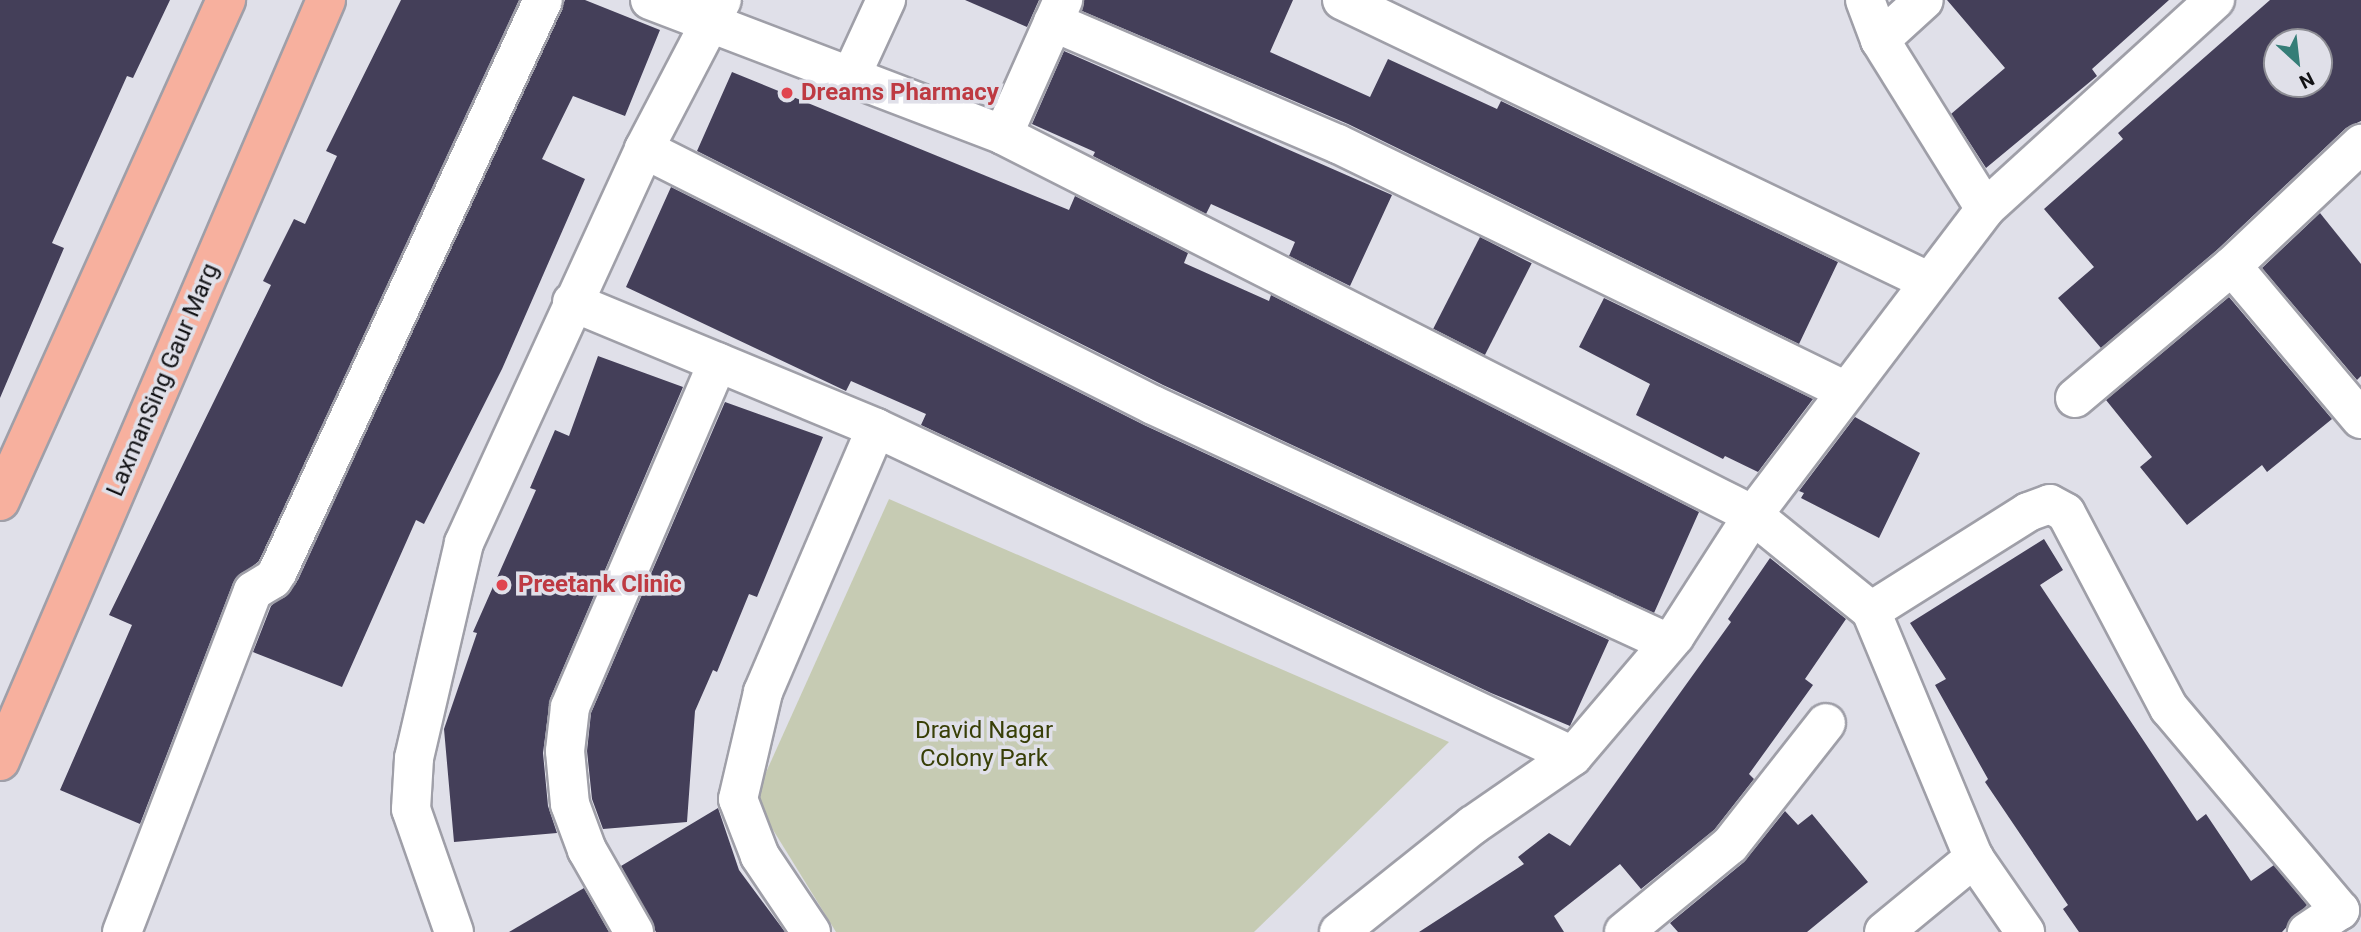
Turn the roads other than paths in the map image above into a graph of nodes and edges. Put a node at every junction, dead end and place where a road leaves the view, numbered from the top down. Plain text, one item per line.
1 (226, 0) edge
2 (326, 0) edge
3 (542, 0) edge
4 (650, 0) edge
5 (886, 0) edge
6 (1342, 0) edge
7 (1865, 0) edge
8 (1924, 0) edge
9 (2215, 0) edge
10 (1058, 11) edge
11 (716, 13) edge
12 (1880, 40) junction
13 (851, 76) junction
14 (1003, 135) junction
15 (2361, 144) edge
16 (644, 149) junction
17 (1985, 209) junction
18 (2232, 266) junction
19 (1928, 281) junction
20 (572, 302) junction
21 (718, 362) junction
22 (1846, 391) junction
23 (2075, 398) dead end
24 (2361, 419) edge
25 (876, 428) junction
26 (0, 501) edge
27 (1753, 515) junction
28 (1871, 611) junction
29 (1668, 643) junction
30 (1826, 723) dead end
31 (1573, 756) junction
32 (0, 761) edge
33 (1973, 858) junction
34 (2347, 921) edge
35 (121, 932) edge
36 (454, 932) edge
37 (634, 932) edge
38 (811, 932) edge
39 (1339, 932) edge
40 (1624, 932) edge
41 (1884, 932) edge
42 (2025, 932) edge
43 (2307, 932) edge

1 - 26 main road
2 - 32 main road, LaxmanSing Gaur Marg
3 - 35 street
4 - 11 street
5 - 13 street
6 - 19 street
7 - 12 street
8 - 12 street
9 - 17 street
10 - 14 street
10 - 22 street
11 - 13 street
11 - 16 street
12 - 17 street
13 - 14 street
14 - 27 street
15 - 18 street
16 - 20 street
16 - 29 street
17 - 19 street
18 - 23 street
18 - 24 street
19 - 22 street
20 - 21 street
20 - 36 street
21 - 25 street
21 - 37 street
22 - 27 street
25 - 31 street
25 - 38 street
27 - 28 street
27 - 29 street
28 - 33 street
28 - 34 street
29 - 31 street
30 - 40 street
31 - 39 street
33 - 41 street
33 - 42 street
34 - 43 street

